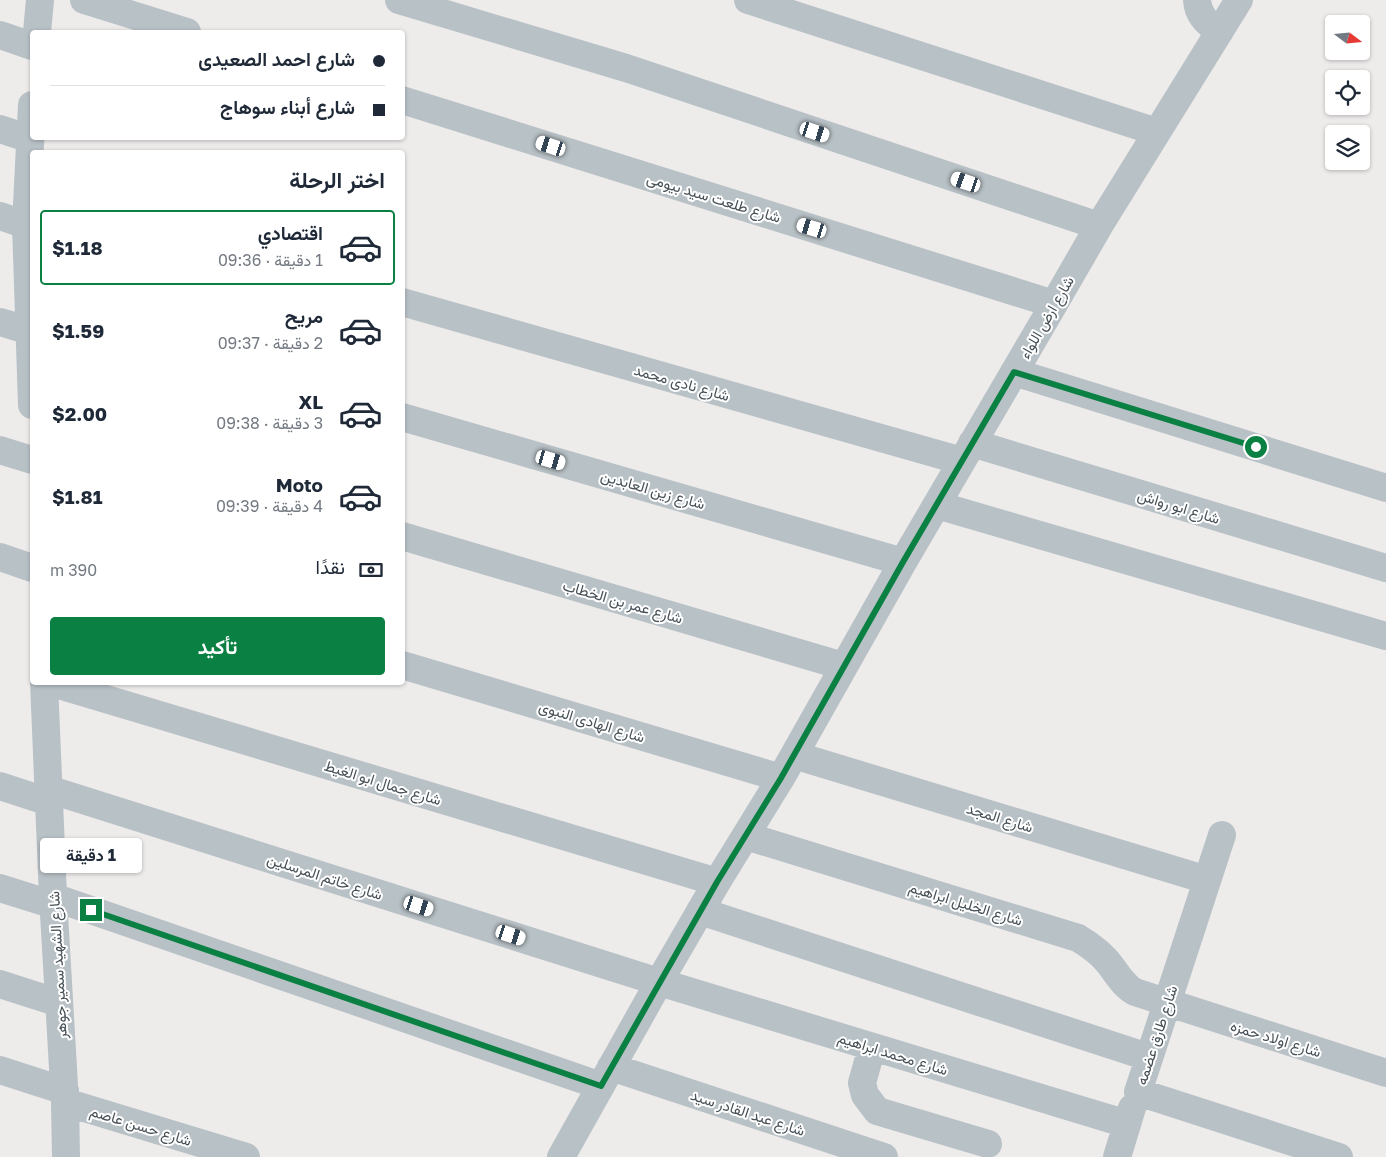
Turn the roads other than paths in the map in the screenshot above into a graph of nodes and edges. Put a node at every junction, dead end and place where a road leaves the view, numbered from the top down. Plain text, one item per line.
1 (40, 0) edge
2 (84, 0) edge
3 (400, 0) edge
4 (748, 0) edge
5 (1197, 0) edge
6 (1239, 0) edge
7 (37, 30) edge
8 (181, 30) edge
9 (1220, 31) junction
10 (0, 35) edge
11 (30, 45) edge
12 (405, 101) edge
13 (0, 129) edge
14 (1158, 132) junction
15 (30, 139) joint
16 (30, 196) edge
17 (0, 216) edge
18 (26, 225) junction
19 (1099, 226) junction
20 (405, 303) edge
21 (1054, 304) junction
22 (30, 316) edge
23 (0, 322) edge
24 (1014, 372) junction
25 (405, 417) edge
26 (0, 450) edge
27 (967, 452) junction
28 (30, 459) edge
29 (1386, 488) edge
30 (936, 505) junction
31 (405, 537) edge
32 (0, 557) edge
33 (903, 562) junction
34 (30, 567) edge
35 (1386, 568) edge
36 (1386, 636) edge
37 (405, 666) edge
38 (843, 666) junction
39 (44, 685) edge
40 (59, 685) edge
41 (787, 766) junction
42 (0, 786) edge
43 (49, 795) junction
44 (1222, 835) dead end
45 (746, 836) junction
46 (1207, 880) junction
47 (717, 882) junction
48 (0, 888) edge
49 (53, 901) junction
50 (700, 911) junction
51 (660, 982) junction
52 (0, 984) edge
53 (59, 1003) junction
54 (1166, 1004) junction
55 (872, 1047) junction
56 (1148, 1057) junction
57 (0, 1070) edge
58 (1386, 1073) edge
59 (606, 1077) junction
60 (1138, 1092) junction
61 (65, 1096) junction
62 (1127, 1124) junction
63 (988, 1144) dead end
64 (66, 1157) edge
65 (246, 1157) edge
66 (560, 1157) edge
67 (884, 1157) edge
68 (1117, 1157) edge
69 (1339, 1157) edge

1 - 7 street
2 - 8 street
3 - 19 street
4 - 14 street
5 - 9 street
6 - 9 street, شارع ارض اللواء
9 - 14 street, شارع ارض اللواء
10 - 11 street
12 - 21 street, شارع طلعت سيد بيومى
13 - 15 street
14 - 19 street, شارع ارض اللواء
15 - 16 street
16 - 18 street
17 - 18 street
18 - 22 street
19 - 21 street, شارع ارض اللواء
20 - 27 street, شارع نادى محمد
21 - 24 street, شارع ارض اللواء
22 - 23 street
24 - 27 street, شارع ارض اللواء
24 - 29 street
25 - 33 street, شارع زين العابدين
26 - 28 street
27 - 30 street, شارع ارض اللواء
27 - 35 street, شارع ابو رواش
30 - 33 street, شارع ارض اللواء
30 - 36 street
31 - 38 street, شارع عمر بن الخطاب
32 - 34 street
33 - 38 street, شارع ارض اللواء
37 - 41 street, شارع الهادى النبوى
38 - 41 street, شارع ارض اللواء
39 - 43 street, شارع الشهيد سمير جوهر
40 - 47 street, شارع جمال ابو الغيط
41 - 45 street, شارع ارض اللواء
41 - 46 street, شارع المجد
42 - 43 street, شارع خاتم المرسلين
43 - 49 street, شارع الشهيد سمير جوهر
43 - 51 street, شارع خاتم المرسلين
44 - 46 street, شارع طارق عضمه
45 - 47 street, شارع ارض اللواء
45 - 54 street, شارع الخليل ابراهيم
46 - 54 street, شارع طارق عضمه
47 - 50 street, شارع ارض اللواء
48 - 49 street, شارع عبد القادر سيد
49 - 53 street, شارع الشهيد سمير جوهر
49 - 59 street, شارع عبد القادر سيد
50 - 51 street, شارع ارض اللواء
50 - 56 street
51 - 55 street, شارع محمد ابراهيم
51 - 59 street, شارع ارض اللواء
52 - 53 street
53 - 61 street, شارع الشهيد سمير جوهر
54 - 56 street, شارع طارق عضمه
54 - 58 street, شارع اولاد حمزه
55 - 62 street, شارع محمد ابراهيم
55 - 63 street
56 - 60 street, شارع طارق عضمه
57 - 61 street, شارع حسن عاصم
59 - 66 street, شارع ارض اللواء
59 - 67 street, شارع عبد القادر سيد
60 - 62 street
60 - 69 street, شارع طارق عضمه
61 - 64 street, شارع الشهيد سمير جوهر
61 - 65 street, شارع حسن عاصم
62 - 68 street

